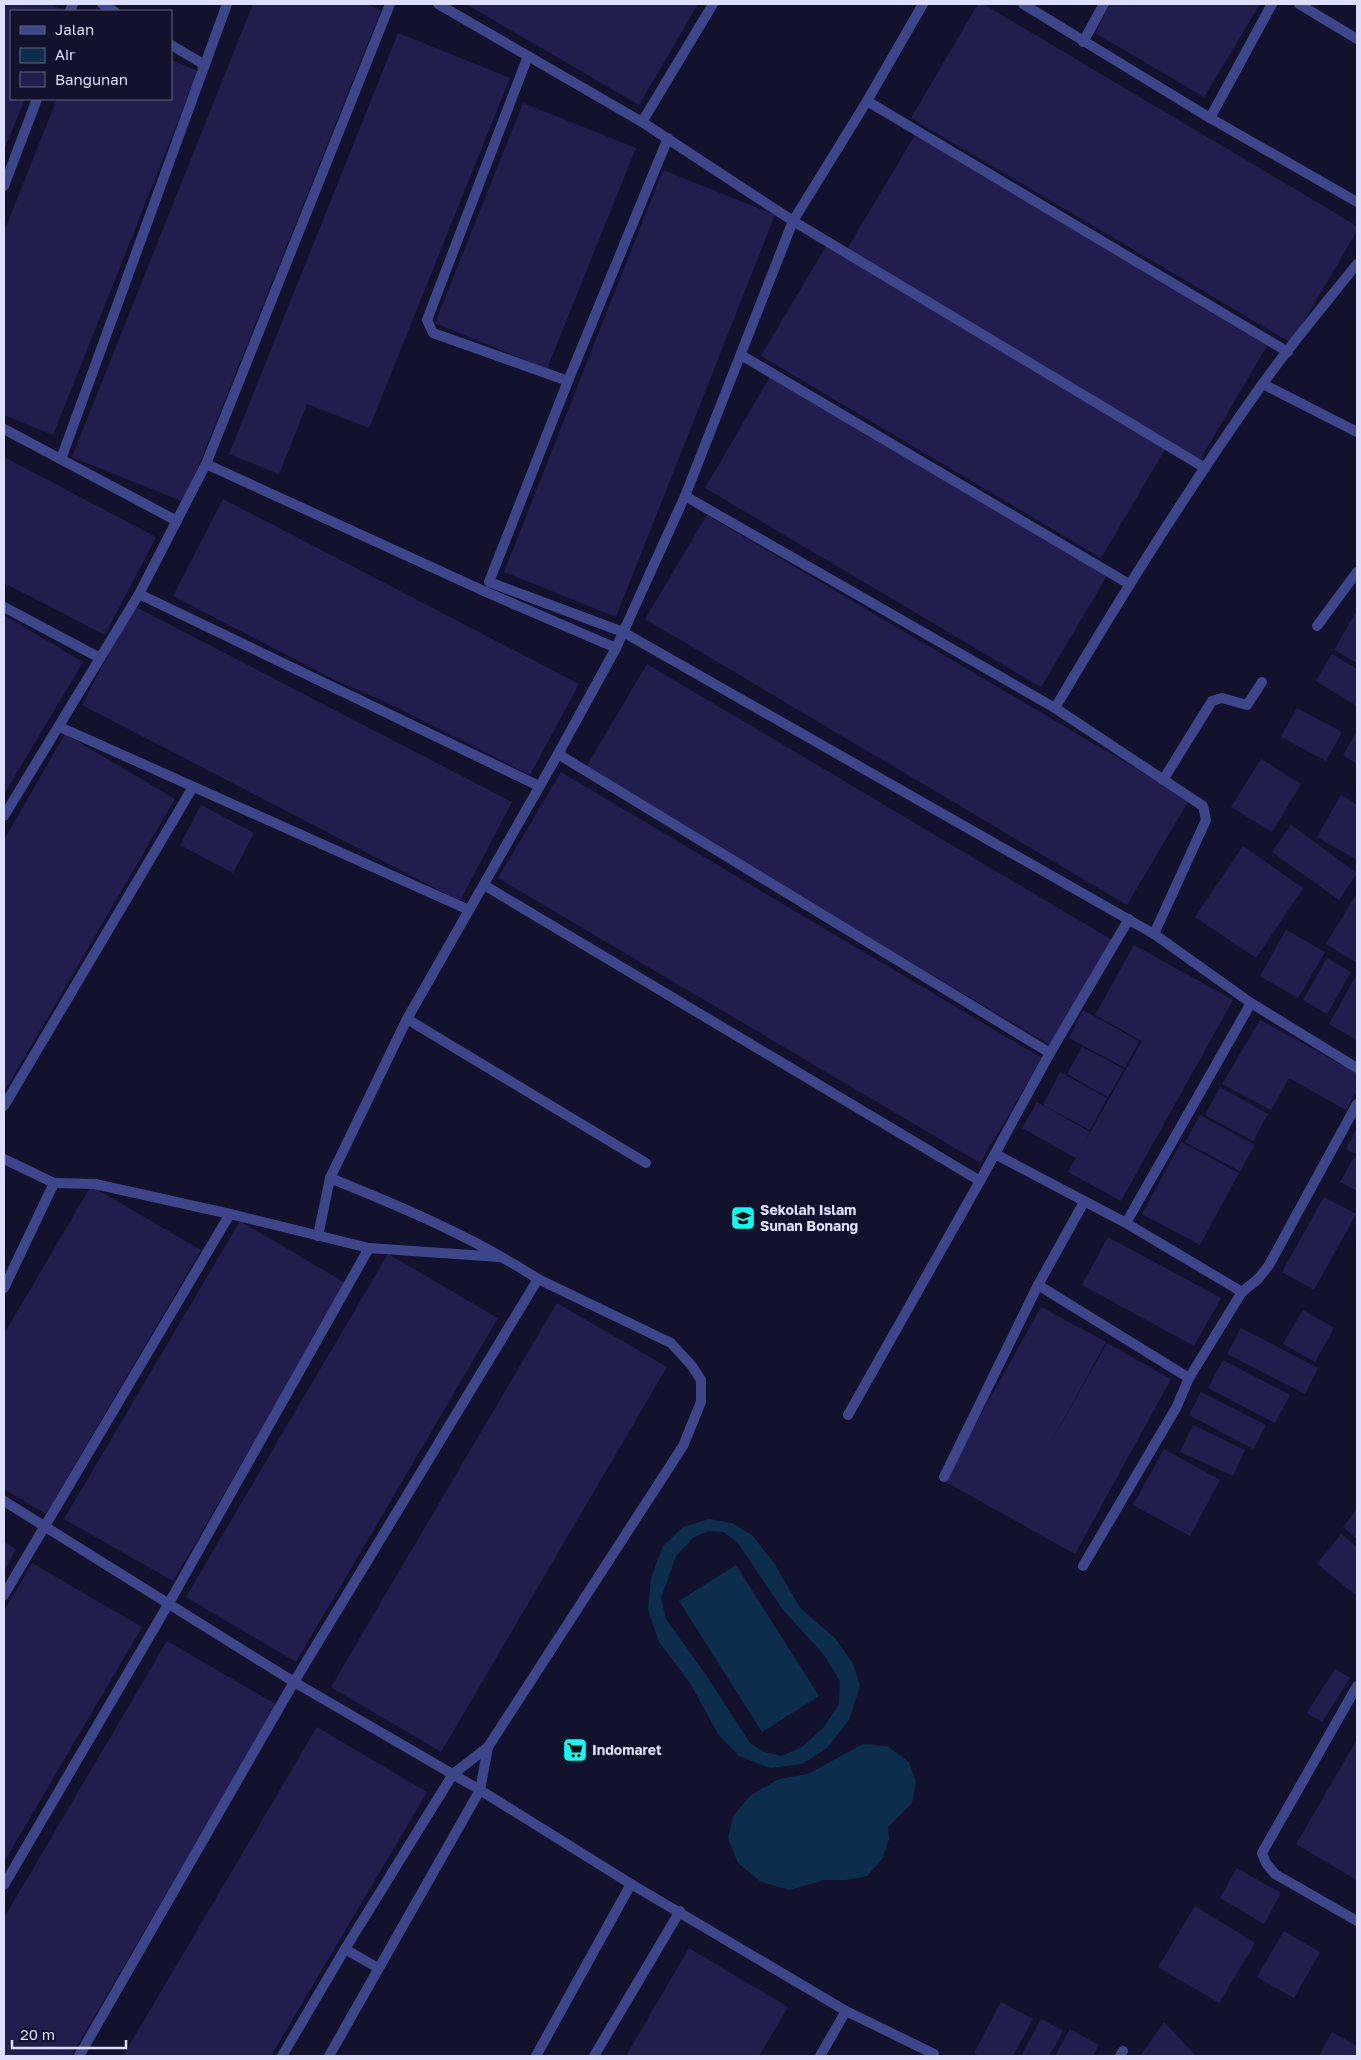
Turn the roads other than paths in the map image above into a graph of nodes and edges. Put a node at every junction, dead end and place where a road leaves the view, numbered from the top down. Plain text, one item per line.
1 (227, 4) edge
2 (390, 4) edge
3 (438, 4) edge
4 (713, 4) edge
5 (923, 4) edge
6 (1023, 4) edge
7 (1104, 4) edge
8 (1272, 4) edge
9 (1299, 4) edge
10 (1357, 39) edge
11 (1083, 42) junction
12 (172, 46) edge
13 (528, 56) junction
14 (205, 65) junction
15 (37, 100) edge
16 (867, 101) junction
17 (1210, 118) junction
18 (642, 122) junction
19 (668, 138) junction
20 (4, 186) edge
21 (1357, 202) edge
22 (793, 221) junction
23 (1357, 264) edge
24 (1288, 352) junction
25 (741, 355) junction
26 (568, 381) junction
27 (1263, 384) junction
28 (4, 429) edge
29 (1357, 432) edge
30 (61, 459) junction
31 (206, 464) junction
32 (1205, 468) junction
33 (685, 496) junction
34 (177, 521) junction
35 (1357, 572) edge
36 (1129, 584) junction
37 (139, 594) junction
38 (4, 607) edge
39 (1317, 626) dead end
40 (623, 632) junction
41 (616, 648) junction
42 (100, 658) junction
43 (1262, 682) dead end
44 (1055, 708) junction
45 (60, 727) junction
46 (558, 754) junction
47 (1163, 780) junction
48 (539, 786) junction
49 (194, 787) junction
50 (4, 816) edge
51 (484, 885) junction
52 (469, 910) junction
53 (1129, 919) junction
54 (1154, 934) junction
55 (1251, 1003) junction
56 (407, 1020) junction
57 (1050, 1053) junction
58 (1357, 1068) edge
59 (1357, 1104) edge
60 (4, 1106) edge
61 (996, 1154) junction
62 (4, 1159) edge
63 (646, 1163) dead end
64 (330, 1178) junction
65 (980, 1181) junction
66 (54, 1183) junction
67 (1084, 1202) junction
68 (230, 1214) junction
69 (1126, 1223) junction
70 (318, 1236) junction
71 (369, 1248) junction
72 (504, 1257) junction
73 (538, 1279) junction
74 (1038, 1286) junction
75 (4, 1288) edge
76 (1242, 1292) junction
77 (1189, 1378) junction
78 (848, 1415) dead end
79 (944, 1477) dead end
80 (4, 1501) edge
81 (46, 1527) junction
82 (1083, 1566) dead end
83 (4, 1595) edge
84 (169, 1603) junction
85 (294, 1682) junction
86 (1357, 1686) edge
87 (488, 1748) junction
88 (453, 1774) junction
89 (480, 1790) junction
90 (631, 1884) junction
91 (4, 1885) edge
92 (680, 1911) junction
93 (1357, 1921) edge
94 (345, 1949) junction
95 (378, 1968) junction
96 (846, 2011) junction
97 (79, 2056) edge
98 (282, 2056) edge
99 (328, 2056) edge
100 (536, 2056) edge
101 (594, 2056) edge
102 (820, 2056) edge
103 (935, 2056) edge

1 - 14 street
2 - 31 street
3 - 13 street
4 - 18 street
5 - 16 street
6 - 11 street
7 - 11 street
8 - 17 street
9 - 10 street
11 - 17 street
12 - 14 street
13 - 18 street
13 - 26 street
14 - 30 street
15 - 20 street
16 - 22 street
16 - 24 street
17 - 21 street
18 - 19 street
19 - 22 street
19 - 26 street
22 - 25 street
22 - 32 street
23 - 24 street
24 - 27 street
25 - 33 street
25 - 36 street
26 - 40 street
27 - 29 street
27 - 32 street
28 - 30 street
30 - 34 street
31 - 34 street
31 - 41 street
32 - 36 street
33 - 40 street
33 - 44 street
34 - 37 street
35 - 39 street
36 - 44 street
37 - 42 street
37 - 48 street
38 - 42 street
40 - 41 street
40 - 53 street
41 - 46 street
42 - 45 street
43 - 47 street
44 - 47 street
45 - 49 street
45 - 50 street
46 - 48 street
46 - 57 street
47 - 54 street
48 - 51 street
49 - 52 street
49 - 60 street
51 - 52 street
51 - 65 street
52 - 56 street
53 - 54 street
53 - 57 street
54 - 55 street
55 - 58 street
55 - 69 street
56 - 63 street
56 - 64 street
57 - 61 street
59 - 76 street
61 - 65 street
61 - 67 street
62 - 66 street
64 - 70 street
64 - 72 street
65 - 78 street
66 - 68 street
66 - 75 street
67 - 69 street
67 - 74 street
68 - 70 street
68 - 81 street
69 - 76 street
70 - 71 street
71 - 72 street
71 - 84 street
72 - 73 street
73 - 85 street
73 - 87 street
74 - 77 street
74 - 79 street
76 - 77 street
77 - 82 street
80 - 81 street
81 - 83 street
81 - 84 street
84 - 85 street
84 - 91 street
85 - 88 street
85 - 97 street
86 - 93 street
87 - 88 street
87 - 89 street
88 - 89 street
88 - 94 street
89 - 90 street
89 - 95 street
90 - 92 street
90 - 100 street
92 - 96 street
92 - 101 street
94 - 95 street
94 - 98 street
95 - 99 street
96 - 102 street
96 - 103 street

